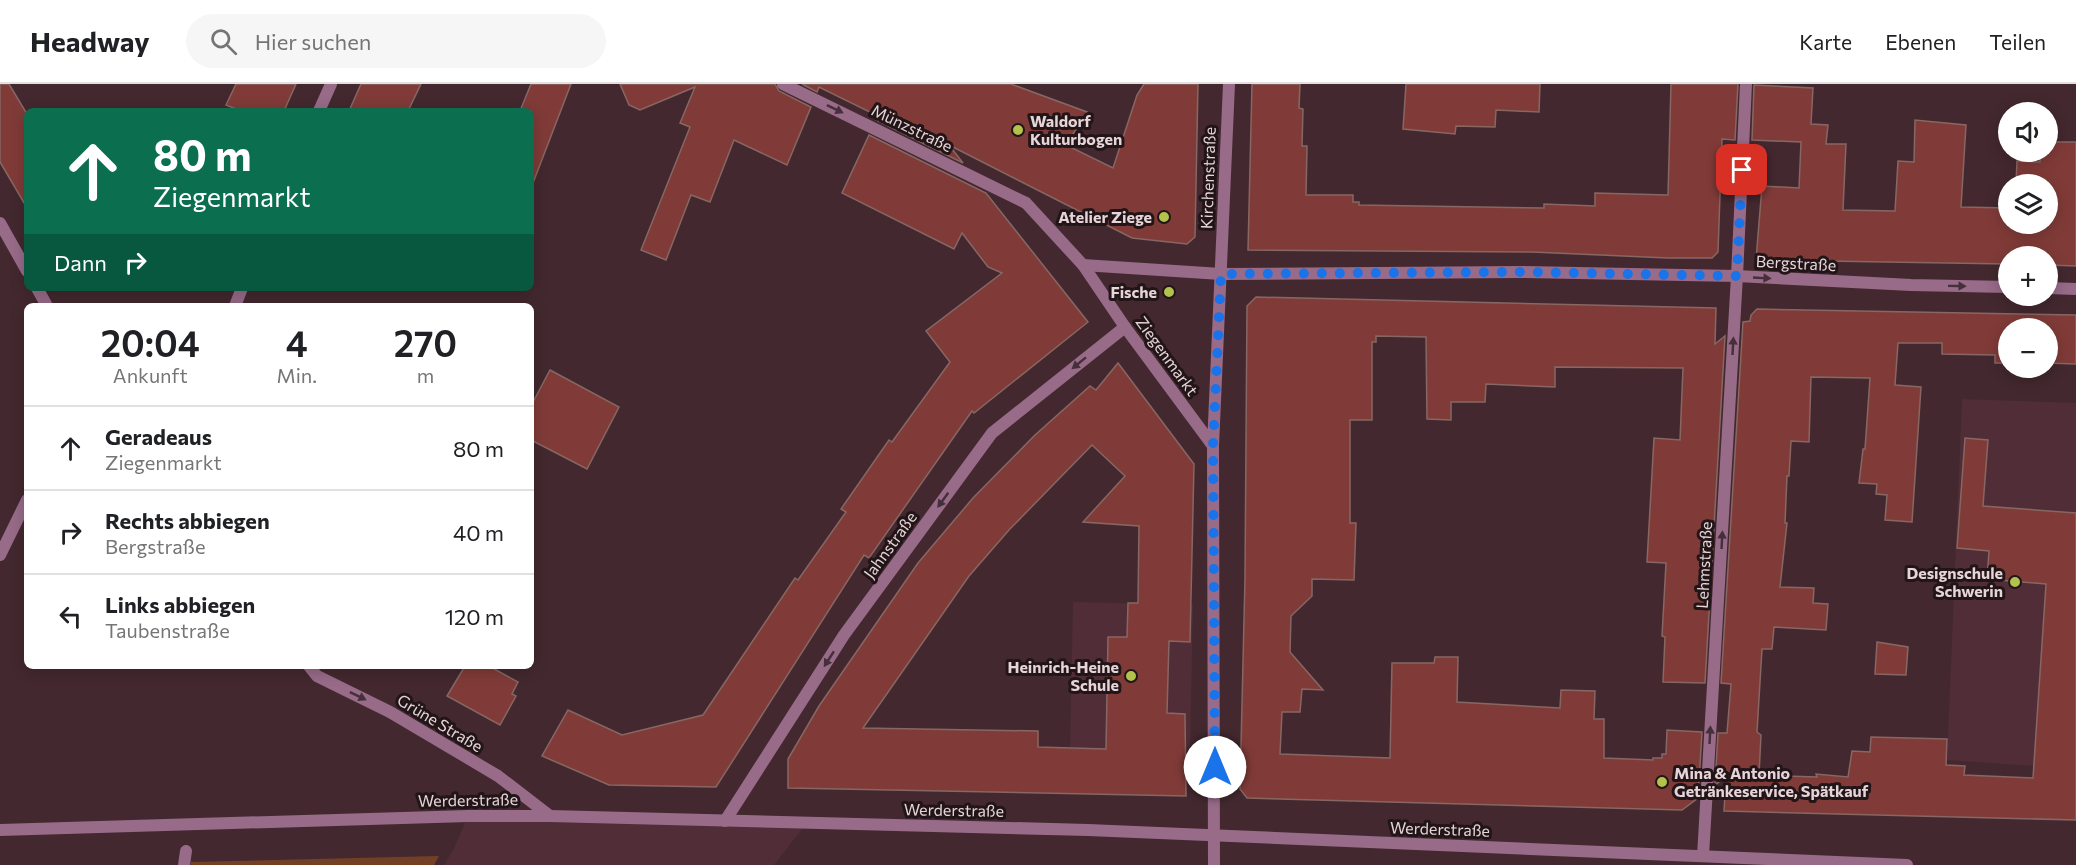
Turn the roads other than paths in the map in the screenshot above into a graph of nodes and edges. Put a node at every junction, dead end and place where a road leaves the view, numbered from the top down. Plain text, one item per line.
1 (331, 84) edge
2 (783, 84) edge
3 (1229, 84) edge
4 (1746, 84) edge
5 (320, 108) edge
6 (1026, 203) joint
7 (0, 223) edge
8 (1083, 265) junction
9 (24, 266) edge
10 (1221, 274) junction
11 (1737, 276) junction
12 (1998, 287) edge
13 (2058, 288) edge
14 (2076, 289) edge
15 (1125, 327) junction
16 (1213, 446) junction
17 (24, 506) edge
18 (0, 555) edge
19 (311, 669) edge
20 (550, 816) junction
21 (725, 821) junction
22 (0, 830) edge
23 (1215, 836) junction
24 (186, 851) dead end
25 (1703, 856) junction
26 (1728, 861) edge
27 (184, 865) edge
28 (1214, 865) edge
29 (1907, 865) edge

1 - 5 street
2 -> 6 street, Münzstraße
3 - 10 street, Kirchenstraße
4 - 11 street, Lehmstraße
6 - 8 street, Ziegenmarkt
7 - 9 street
8 - 10 street
8 - 15 street, Ziegenmarkt
10 - 11 street, Bergstraße
10 - 16 street, Ziegenmarkt
11 -> 12 street, Bergstraße
25 -> 11 street, Lehmstraße
13 - 14 street
15 - 16 street, Ziegenmarkt
15 -> 21 street, Jahnstraße
16 - 23 street
17 - 18 street
19 -> 20 street, Grüne Straße
20 - 21 street, Werderstraße
20 - 22 street, Werderstraße
21 - 23 street, Werderstraße
23 - 25 street, Werderstraße
23 - 28 street
24 - 27 street
25 - 26 street, Werderstraße
26 - 29 street, Werderstraße

